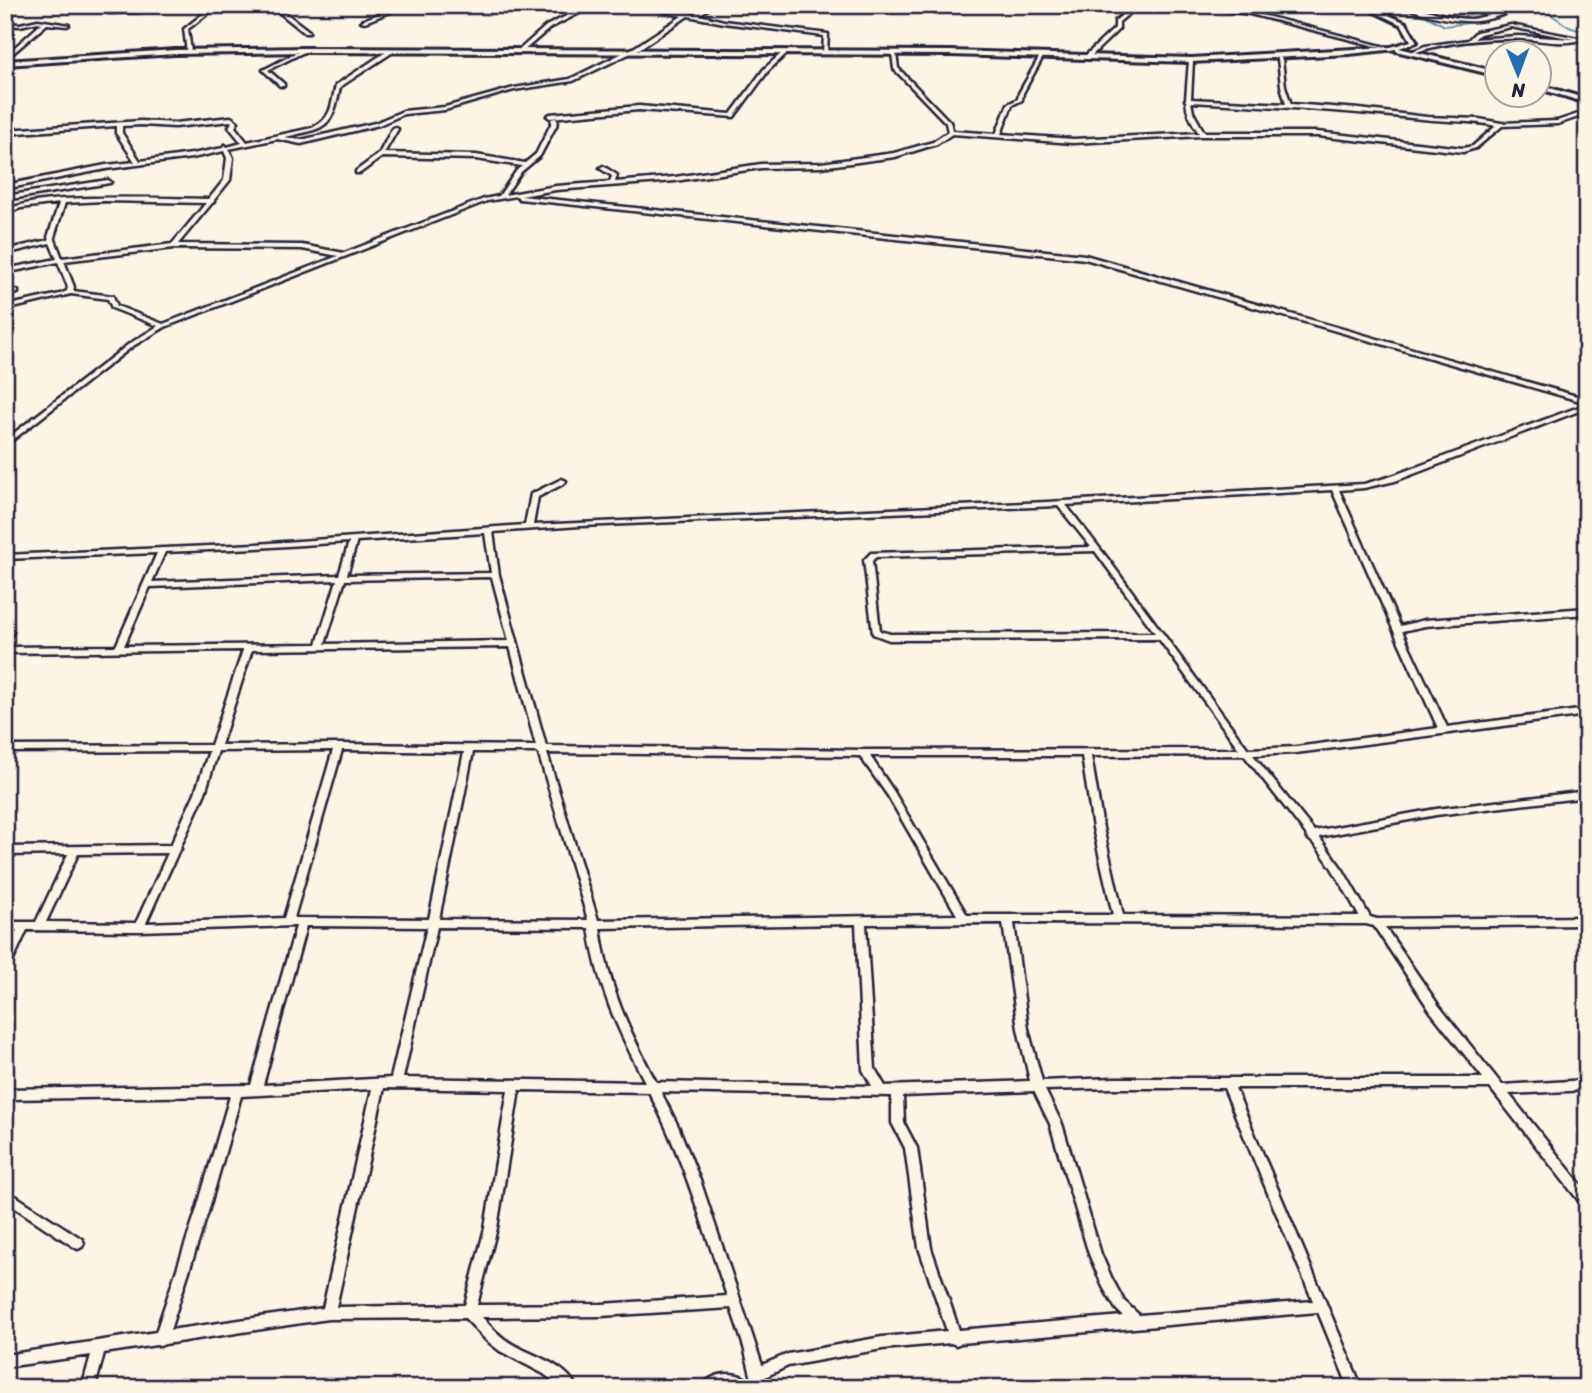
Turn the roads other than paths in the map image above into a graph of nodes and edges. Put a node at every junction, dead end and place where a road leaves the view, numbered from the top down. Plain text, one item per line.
1 (7, 5) edge
2 (25, 5) edge
3 (94, 5) edge
4 (217, 5) edge
5 (272, 5) edge
6 (406, 5) edge
7 (593, 5) edge
8 (637, 5) edge
9 (712, 5) edge
10 (1137, 5) edge
11 (1186, 5) edge
12 (1362, 5) edge
13 (1400, 5) edge
14 (1420, 5) edge
15 (1523, 5) edge
16 (16, 9) junction
17 (141, 11) dead end
18 (5, 13) edge
19 (686, 14) junction
20 (696, 15) junction
21 (1455, 17) junction
22 (363, 21) dead end
23 (46, 22) junction
24 (5, 24) edge
25 (66, 24) dead end
26 (307, 32) dead end
27 (1469, 41) junction
28 (1391, 49) junction
29 (306, 50) junction
30 (391, 51) junction
31 (520, 51) junction
32 (189, 52) junction
33 (1413, 52) junction
34 (628, 53) junction
35 (785, 53) junction
36 (825, 53) junction
37 (894, 53) junction
38 (1042, 56) junction
39 (1277, 56) junction
40 (1087, 57) junction
41 (1191, 60) junction
42 (5, 61) edge
43 (1484, 71) edge
44 (282, 85) dead end
45 (1554, 91) edge
46 (1187, 100) junction
47 (1587, 101) edge
48 (1289, 106) junction
49 (1587, 112) edge
50 (119, 125) junction
51 (1501, 125) junction
52 (395, 129) dead end
53 (5, 132) edge
54 (951, 132) junction
55 (998, 134) junction
56 (1202, 134) junction
57 (277, 137) junction
58 (245, 144) junction
59 (225, 147) junction
60 (382, 155) junction
61 (138, 162) junction
62 (526, 165) junction
63 (603, 168) dead end
64 (358, 172) dead end
65 (108, 182) dead end
66 (612, 183) junction
67 (5, 187) edge
68 (504, 197) junction
69 (5, 198) edge
70 (212, 201) junction
71 (62, 202) junction
72 (5, 212) edge
73 (52, 241) junction
74 (174, 246) junction
75 (5, 251) edge
76 (343, 255) junction
77 (60, 260) junction
78 (5, 271) edge
79 (16, 292) dead end
80 (70, 292) junction
81 (5, 293) edge
82 (5, 308) edge
83 (163, 326) junction
84 (1587, 404) edge
85 (5, 444) edge
86 (562, 481) dead end
87 (1335, 488) junction
88 (1060, 503) junction
89 (529, 527) junction
90 (489, 531) junction
91 (354, 540) junction
92 (1095, 549) junction
93 (162, 551) junction
94 (5, 557) edge
95 (495, 576) junction
96 (342, 578) junction
97 (146, 585) junction
98 (1587, 611) edge
99 (5, 628) edge
100 (1397, 629) junction
101 (1160, 636) junction
102 (5, 640) edge
103 (513, 644) junction
104 (320, 646) junction
105 (119, 648) junction
106 (248, 648) junction
107 (5, 650) edge
108 (1587, 712) edge
109 (1444, 731) junction
110 (338, 747) junction
111 (5, 749) edge
112 (469, 749) junction
113 (215, 750) junction
114 (542, 750) junction
115 (1086, 752) junction
116 (1246, 752) junction
117 (863, 754) junction
118 (1587, 794) edge
119 (1310, 835) junction
120 (176, 849) junction
121 (5, 850) edge
122 (75, 850) junction
123 (964, 919) junction
124 (1008, 919) junction
125 (1119, 919) junction
126 (861, 920) junction
127 (1371, 921) junction
128 (1587, 921) edge
129 (288, 922) junction
130 (302, 922) junction
131 (433, 922) junction
132 (594, 924) junction
133 (5, 926) edge
134 (24, 926) junction
135 (39, 926) junction
136 (139, 927) junction
137 (5, 965) edge
138 (396, 1083) junction
139 (379, 1084) junction
140 (1228, 1084) junction
141 (1037, 1085) junction
142 (1587, 1085) edge
143 (514, 1087) junction
144 (1496, 1087) junction
145 (654, 1088) junction
146 (256, 1089) junction
147 (881, 1090) junction
148 (237, 1091) junction
149 (897, 1091) junction
150 (5, 1094) edge
151 (5, 1194) edge
152 (1587, 1202) edge
153 (78, 1243) dead end
154 (735, 1302) junction
155 (1320, 1307) junction
156 (328, 1313) junction
157 (469, 1313) junction
158 (1136, 1321) junction
159 (160, 1339) junction
160 (956, 1339) junction
161 (99, 1349) junction
162 (5, 1361) edge
163 (758, 1373) junction
164 (88, 1388) edge
165 (571, 1388) edge
166 (707, 1388) edge
167 (748, 1388) edge
168 (761, 1388) edge
169 (1356, 1388) edge

1 - 16 street
2 - 16 street
3 - 17 street
4 - 32 street
5 - 26 street
6 - 22 street
7 - 31 street
8 - 19 street
9 - 20 street
10 - 40 street
11 - 28 street
12 - 28 street
13 - 21 street
14 - 21 street
15 - 21 street
16 - 18 street
19 - 20 street
19 - 34 street
20 - 36 street
23 - 24 street
23 - 25 street
23 - 42 street
27 - 27 street
27 - 33 street
28 - 33 street
28 - 39 street
29 - 30 street
29 - 32 street
29 - 44 street
30 - 31 street
30 - 57 street
31 - 34 street
32 - 42 street
33 - 43 street
34 - 35 street
34 - 57 street
35 - 36 street
35 - 62 street
36 - 37 street
37 - 38 street
37 - 54 street
38 - 40 street
38 - 55 street
39 - 41 street
39 - 48 street
40 - 41 street
41 - 46 street
45 - 47 street
46 - 48 street
46 - 56 street
48 - 51 street
49 - 51 street
50 - 53 street
50 - 58 street
50 - 61 street
51 - 56 street
52 - 60 street
54 - 55 street
54 - 66 street
55 - 56 street
57 - 58 street
58 - 59 street
59 - 61 street
59 - 70 street
60 - 62 street
60 - 64 street
61 - 67 street
62 - 68 street
63 - 66 street
65 - 69 street
66 - 68 street
68 - 76 street
68 - 84 street
70 - 71 street
70 - 74 street
71 - 72 street
71 - 73 street
73 - 75 street
73 - 77 street
74 - 76 street
74 - 77 street
76 - 83 street
77 - 78 street
77 - 80 street
79 - 81 street
80 - 82 street
80 - 83 street
83 - 85 street
84 - 87 street
86 - 89 street
87 - 88 street
87 - 100 street
88 - 89 street
88 - 92 street
89 - 90 street
90 - 91 street
90 - 95 street
91 - 93 street
91 - 96 street
92 - 101 street
92 - 101 street
93 - 94 street
93 - 97 street
95 - 96 street
95 - 103 street
96 - 97 street
96 - 104 street
97 - 105 street
98 - 100 street
99 - 102 street
100 - 109 street
101 - 116 street
103 - 104 street
103 - 114 street
104 - 106 street
105 - 106 street
105 - 107 street
106 - 113 street
108 - 109 street
109 - 116 street
110 - 112 street
110 - 113 street
110 - 129 street
111 - 113 street
112 - 114 street
112 - 131 street
113 - 120 street
114 - 117 street
114 - 132 street
115 - 116 street
115 - 117 street
115 - 125 street
116 - 119 street
117 - 123 street
118 - 119 street
119 - 127 street
120 - 122 street
120 - 136 street
121 - 122 street
122 - 135 street
123 - 124 street
123 - 126 street
124 - 125 street
124 - 141 street
125 - 127 street
126 - 132 street
126 - 147 street
127 - 128 street
127 - 144 street
129 - 130 street
129 - 136 street
130 - 131 street
130 - 146 street
131 - 132 street
131 - 138 street
132 - 145 street
133 - 134 street
134 - 135 street
134 - 137 street
135 - 136 street
138 - 139 street
138 - 143 street
139 - 146 street
139 - 156 street
140 - 141 street
140 - 144 street
140 - 155 street
141 - 149 street
141 - 158 street
142 - 144 street
143 - 145 street
143 - 157 street
144 - 152 street
145 - 147 street
145 - 154 street
146 - 148 street
147 - 149 street
148 - 150 street
148 - 159 street
149 - 160 street
151 - 153 street
154 - 157 street
154 - 163 street
155 - 158 street
155 - 169 street
156 - 157 street
156 - 159 street
157 - 165 street
158 - 160 street
159 - 161 street
160 - 163 street
161 - 162 street
161 - 164 street
163 - 168 street
166 - 167 street

